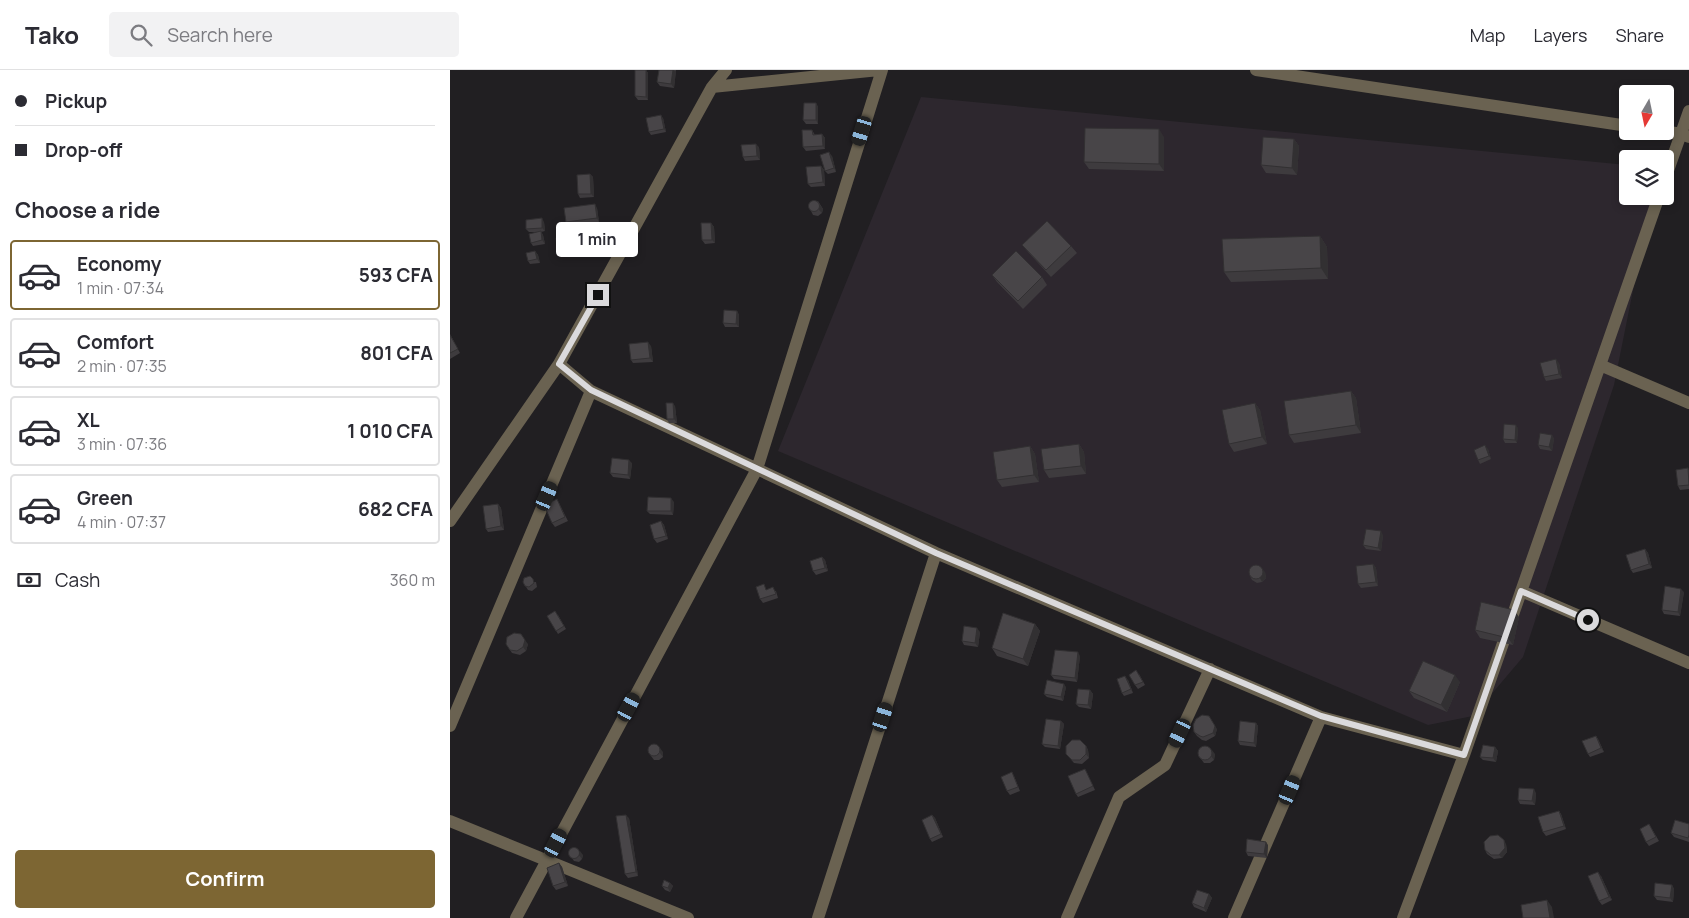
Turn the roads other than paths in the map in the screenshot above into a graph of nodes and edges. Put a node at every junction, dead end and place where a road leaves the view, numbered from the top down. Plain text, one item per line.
1 (726, 70) edge
2 (881, 70) edge
3 (1256, 70) edge
4 (1345, 70) edge
5 (1344, 83) junction
6 (712, 87) junction
7 (1689, 111) edge
8 (1619, 125) edge
9 (1685, 135) edge
10 (1674, 159) edge
11 (1656, 205) edge
12 (559, 364) junction
13 (1600, 366) junction
14 (591, 390) junction
15 (1689, 403) edge
16 (757, 469) junction
17 (450, 521) edge
18 (936, 553) junction
19 (1521, 591) junction
20 (1689, 663) edge
21 (1210, 669) junction
22 (1321, 716) junction
23 (450, 726) edge
24 (1464, 755) junction
25 (450, 820) edge
26 (547, 860) junction
27 (666, 914) edge
28 (516, 918) edge
29 (688, 918) edge
30 (818, 918) edge
31 (1067, 918) edge
32 (1234, 918) edge
33 (1404, 918) edge

1 - 6 street
2 - 6 street
2 - 16 street
3 - 5 street
4 - 5 street
5 - 8 street
6 - 12 street
7 - 9 street
9 - 10 street
11 - 13 street
12 - 14 street
12 - 17 street
13 - 15 street
13 - 19 street
14 - 16 street
14 - 23 street
16 - 18 street
16 - 26 street
18 - 21 street
18 - 30 street
19 - 20 street
19 - 24 street
21 - 22 street
21 - 31 street
22 - 24 street
22 - 32 street
24 - 33 street
25 - 26 street
26 - 27 street
26 - 28 street
27 - 29 street

